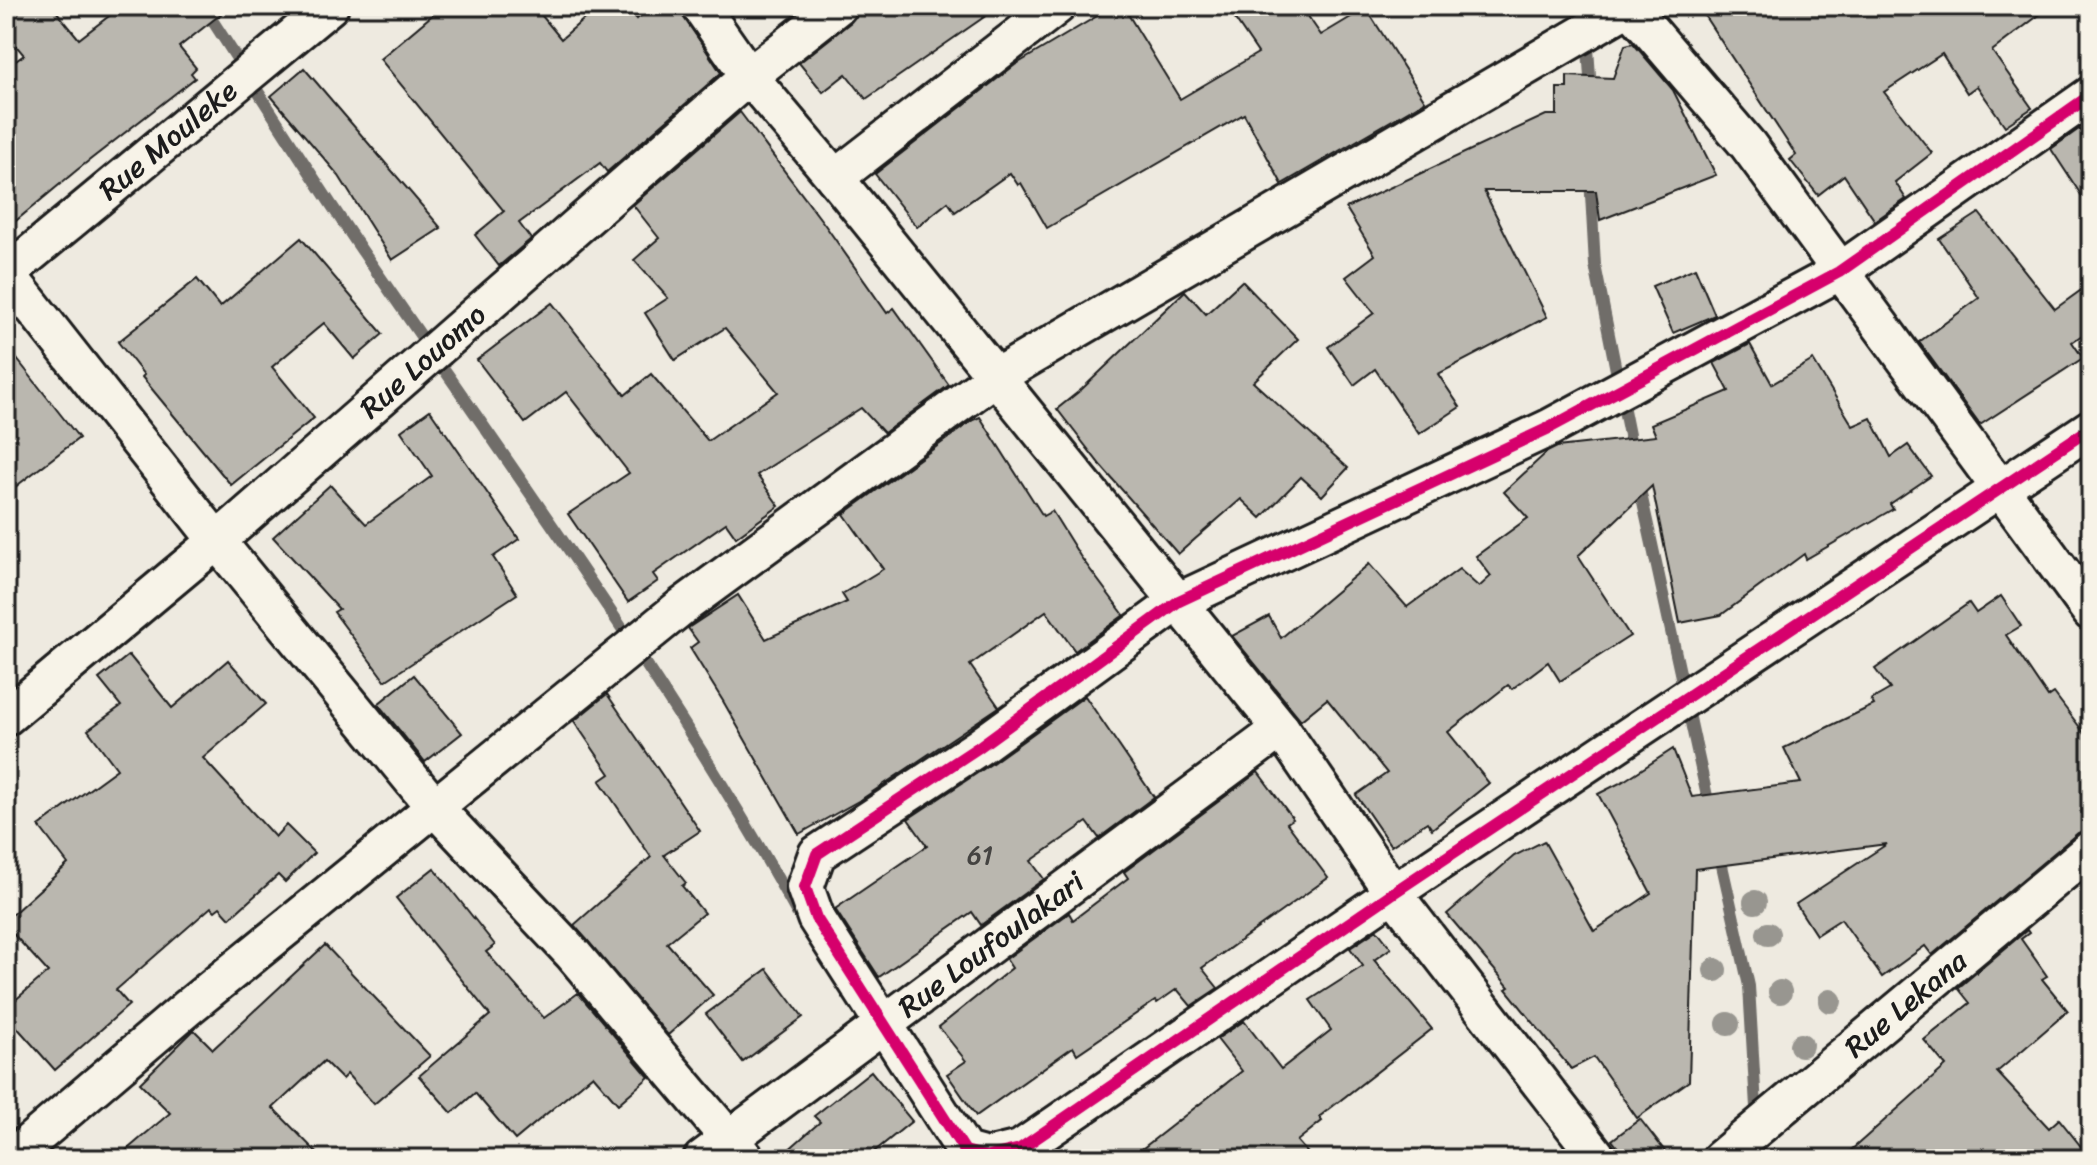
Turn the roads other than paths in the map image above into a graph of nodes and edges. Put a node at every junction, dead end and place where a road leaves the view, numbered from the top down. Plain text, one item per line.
1 (330, 6) edge
2 (700, 6) edge
3 (838, 6) edge
4 (1057, 6) edge
5 (1630, 6) edge
6 (749, 76) junction
7 (2091, 95) edge
8 (835, 178) junction
9 (1839, 272) junction
10 (6, 274) edge
11 (994, 378) junction
12 (2091, 428) edge
13 (2000, 489) junction
14 (217, 541) junction
15 (1179, 601) junction
16 (2091, 612) edge
17 (6, 717) edge
18 (1281, 729) junction
19 (436, 809) junction
20 (2091, 849) edge
21 (1393, 893) junction
22 (881, 1025) junction
23 (726, 1152) edge
24 (10, 1159) edge
25 (1599, 1159) edge
26 (1720, 1159) edge

1 - 10 street, Rue Mouleke
2 - 6 street
3 - 6 street, Rue Louomo
4 - 8 street
5 - 9 street
5 - 11 street
6 - 8 street
6 - 14 street, Rue Louomo
7 - 9 street
8 - 11 street
9 - 13 street
9 - 15 street
10 - 14 street
11 - 15 street
11 - 19 street
12 - 13 street
13 - 16 street
13 - 21 street
14 - 17 street, Rue Louomo
14 - 19 street
15 - 18 street
15 - 22 street
18 - 21 street
18 - 22 street, Rue Loufoulakari
19 - 23 street
19 - 24 street
20 - 26 street, Rue Lekana
21 - 22 street
21 - 25 street
22 - 23 street, Rue Loufoulakari

